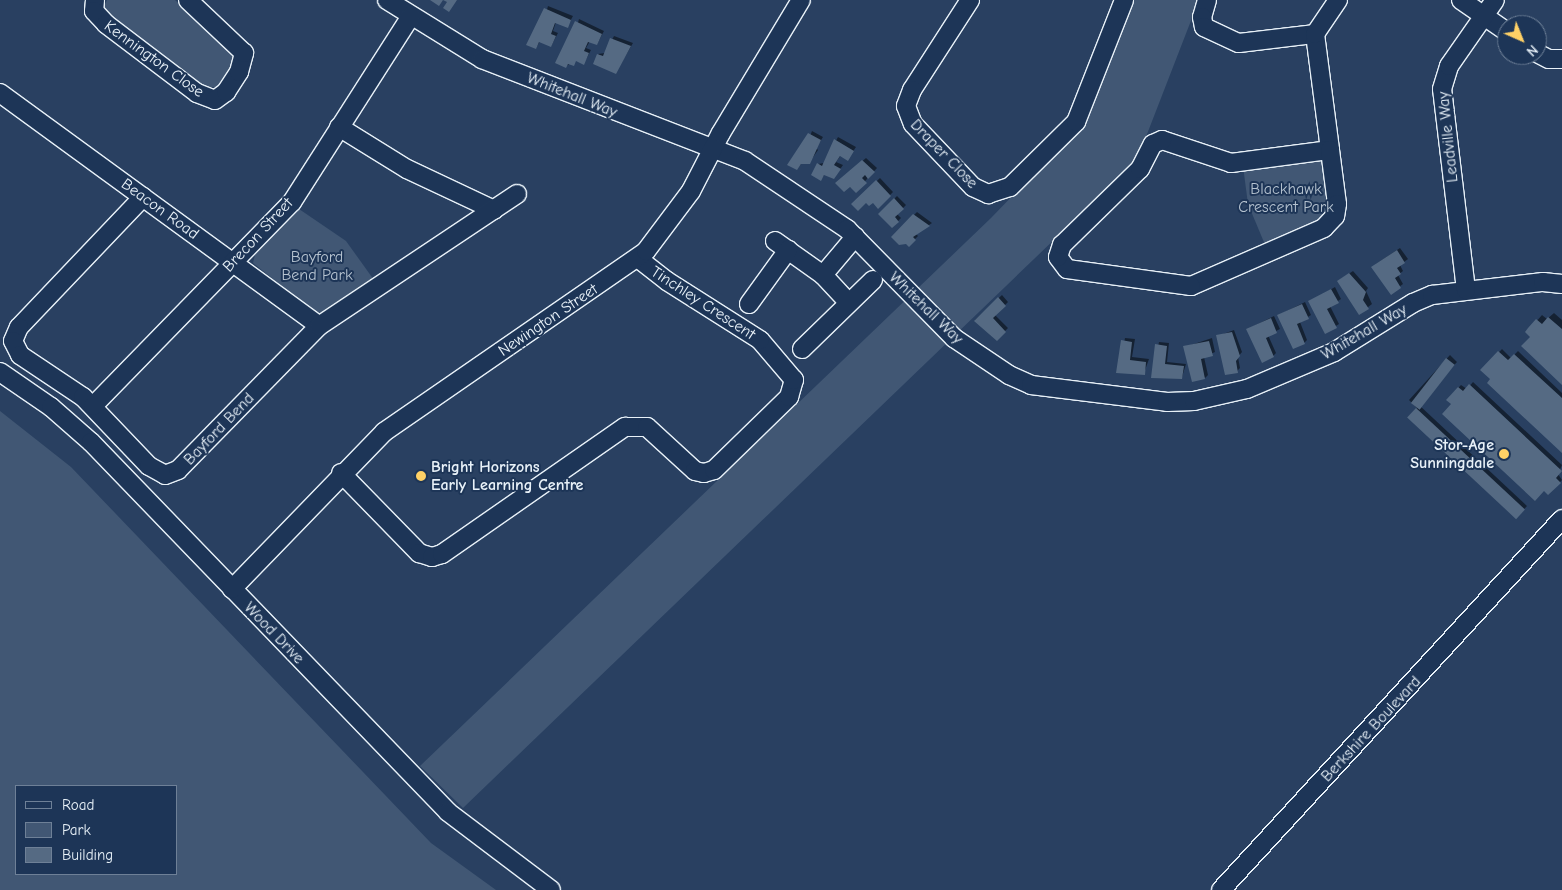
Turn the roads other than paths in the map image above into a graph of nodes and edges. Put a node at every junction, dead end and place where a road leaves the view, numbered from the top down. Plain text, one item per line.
1 (95, 0) edge
2 (188, 0) edge
3 (387, 0) edge
4 (801, 0) edge
5 (970, 0) edge
6 (1124, 0) edge
7 (1207, 0) edge
8 (1338, 0) edge
9 (1462, 0) edge
10 (1495, 0) edge
11 (411, 16) junction
12 (1484, 16) junction
13 (1497, 25) edge
14 (1315, 34) junction
15 (1547, 58) edge
16 (1562, 59) edge
17 (0, 93) edge
18 (339, 127) junction
19 (712, 150) junction
20 (1330, 150) junction
21 (517, 194) dead end
22 (143, 197) junction
23 (494, 210) junction
24 (855, 237) junction
25 (638, 258) junction
26 (233, 262) junction
27 (823, 275) junction
28 (873, 280) dead end
29 (1562, 284) edge
30 (1466, 290) junction
31 (849, 302) junction
32 (748, 304) dead end
33 (319, 326) junction
34 (802, 349) dead end
35 (0, 372) edge
36 (93, 406) junction
37 (341, 473) junction
38 (1562, 519) edge
39 (1562, 531) edge
40 (1520, 568) junction
41 (232, 589) junction
42 (551, 890) edge
43 (1221, 890) edge

1 - 2 street, Kennington Close
3 - 11 street, Whitehall Way
4 - 19 street, Newington Street
5 - 6 street, Draper Close
7 - 14 street
8 - 14 street
9 - 12 street
10 - 12 street, Leadville Way
11 - 18 street, Brecon Street
11 - 19 street, Whitehall Way
12 - 13 street
12 - 30 street, Leadville Way
14 - 20 street
15 - 16 street
17 - 22 street, Beacon Road
18 - 23 street
18 - 26 street, Brecon Street
19 - 24 street, Whitehall Way
19 - 25 street, Newington Street
20 - 20 street
21 - 23 street, Bayford Bend
22 - 26 street, Beacon Road
22 - 36 street, Bayford Bend
23 - 33 street, Bayford Bend
24 - 27 street
24 - 30 street, Whitehall Way
25 - 37 street, Newington Street
25 - 37 street, Tinchley Crescent
26 - 33 street, Beacon Road
26 - 36 street, Brecon Street
27 - 31 street
27 - 32 street
28 - 31 street
29 - 30 street, Whitehall Way
31 - 34 street
33 - 36 street, Bayford Bend
35 - 41 street, Wood Drive
37 - 41 street, Newington Street
38 - 40 street, Berkshire Boulevard
39 - 40 street, Berkshire Boulevard
40 - 43 street, Berkshire Boulevard
41 - 42 street, Wood Drive

